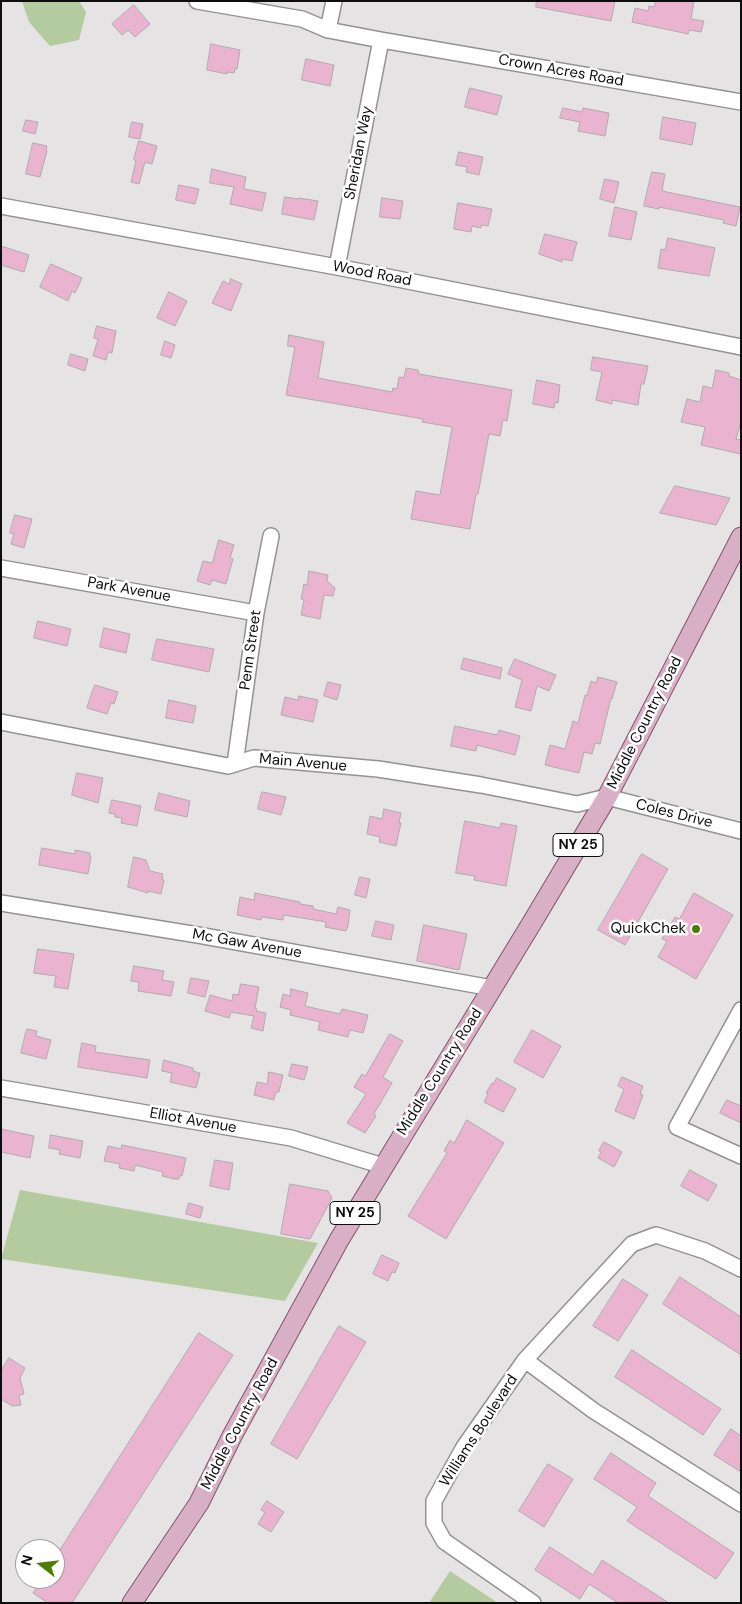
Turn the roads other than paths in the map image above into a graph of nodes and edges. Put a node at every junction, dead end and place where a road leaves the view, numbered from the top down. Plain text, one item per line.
1 (197, 1) edge
2 (334, 1) edge
3 (328, 30) junction
4 (381, 40) junction
5 (741, 102) edge
6 (1, 206) edge
7 (337, 267) junction
8 (741, 347) edge
9 (270, 536) dead end
10 (741, 537) edge
11 (1, 568) edge
12 (256, 613) junction
13 (1, 722) edge
14 (235, 764) junction
15 (606, 797) junction
16 (741, 831) edge
17 (1, 903) edge
18 (492, 988) junction
19 (741, 1010) edge
20 (1, 1088) edge
21 (741, 1156) edge
22 (383, 1166) junction
23 (741, 1269) edge
24 (525, 1360) junction
25 (741, 1504) edge
26 (132, 1603) edge
27 (534, 1603) edge

1 - 3 street, Crown Acres Road
2 - 3 street
3 - 4 street, Crown Acres Road
4 - 5 street, Crown Acres Road
4 - 7 street, Sheridan Way
6 - 7 street, Wood Road
7 - 8 street, Wood Road
9 - 12 street, Penn Street
10 - 15 main road, Middle Country Road / NY 25
11 - 12 street, Park Avenue
12 - 14 street, Penn Street
13 - 14 street, Main Avenue
14 - 15 street, Main Avenue
15 - 16 street, Coles Drive
15 - 18 main road, Middle Country Road / NY 25
17 - 18 street, Mc Gaw Avenue
18 - 22 main road, Middle Country Road / NY 25
19 - 21 street
20 - 22 street, Elliot Avenue
22 - 26 main road, Middle Country Road / NY 25
23 - 24 street, Williams Boulevard
24 - 25 street, Williams Boulevard
24 - 27 street, Williams Boulevard

